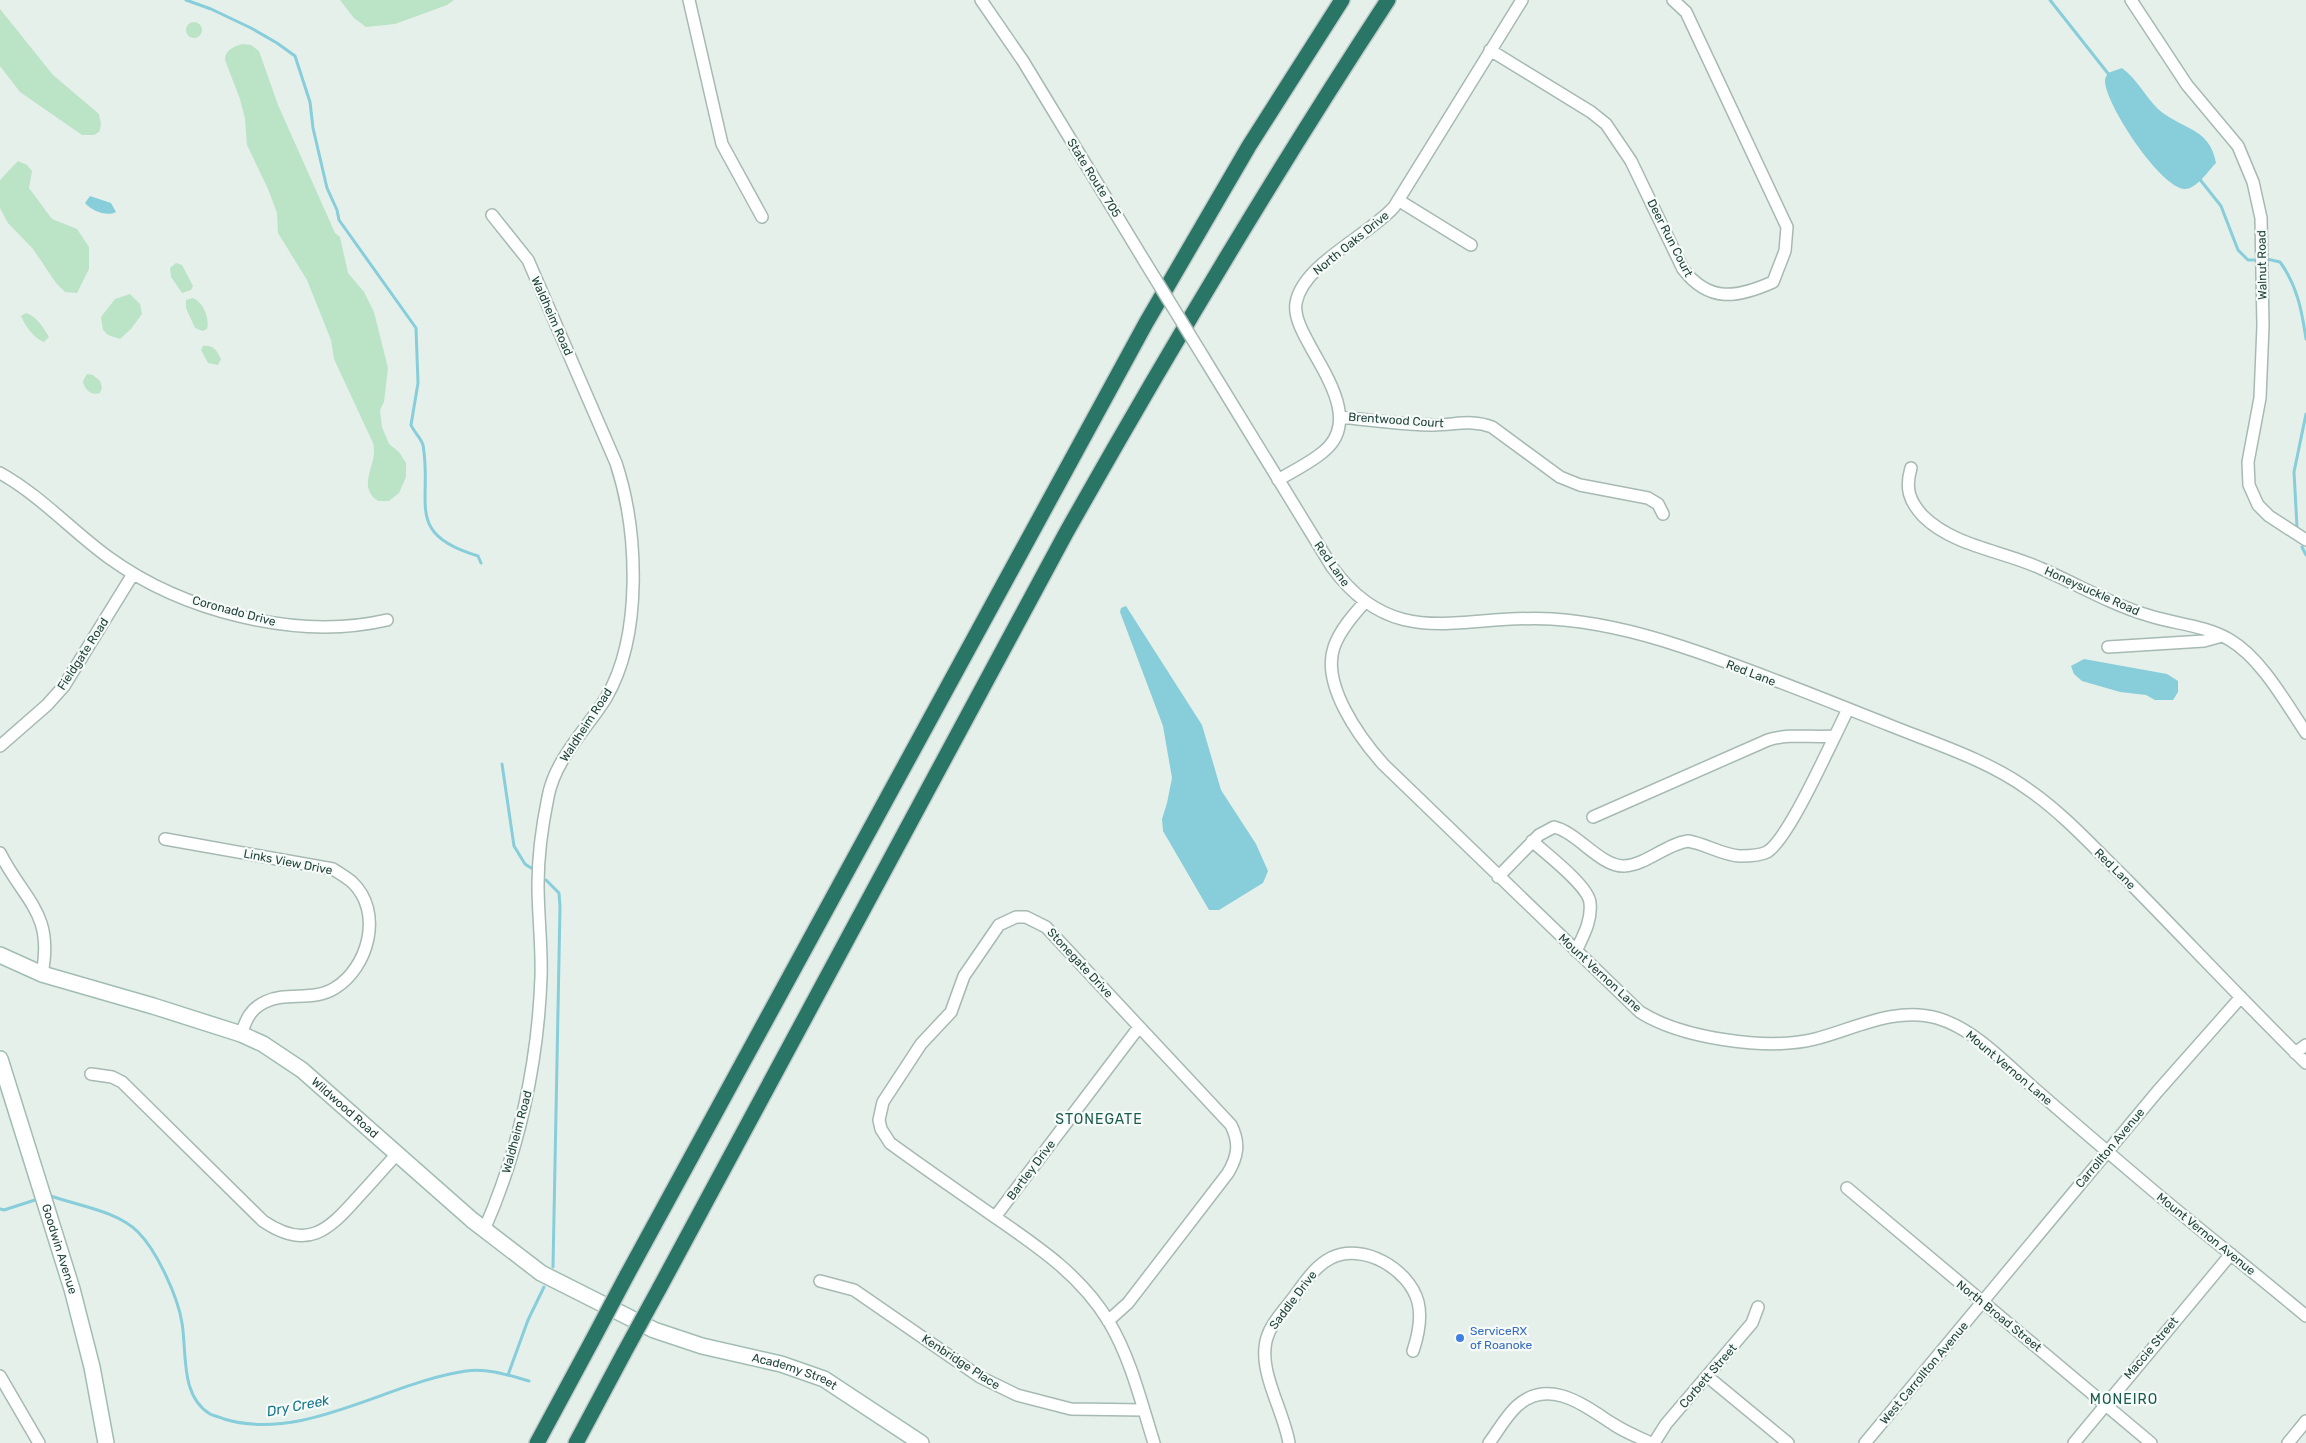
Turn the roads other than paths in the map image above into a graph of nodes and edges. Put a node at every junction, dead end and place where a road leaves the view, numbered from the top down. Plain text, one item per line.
1 (689, 0) edge
2 (981, 0) edge
3 (1342, 0) edge
4 (1388, 0) edge
5 (1522, 0) edge
6 (1673, 0) edge
7 (2131, 0) edge
8 (1490, 50) junction
9 (1398, 200) junction
10 (492, 215) dead end
11 (762, 216) dead end
12 (1470, 245) dead end
13 (1204, 358) joint
14 (1340, 417) junction
15 (1911, 468) dead end
16 (0, 473) edge
17 (1278, 480) junction
18 (1664, 514) dead end
19 (2306, 540) edge
20 (133, 574) junction
21 (1365, 602) junction
22 (387, 620) dead end
23 (2222, 636) junction
24 (2108, 647) dead end
25 (1848, 709) junction
26 (2306, 733) edge
27 (1835, 736) junction
28 (0, 746) edge
29 (1593, 817) dead end
30 (165, 839) dead end
31 (1532, 841) junction
32 (0, 853) edge
33 (1498, 877) junction
34 (1576, 951) junction
35 (0, 955) edge
36 (42, 974) junction
37 (2241, 997) junction
38 (1139, 1027) junction
39 (241, 1034) junction
40 (2306, 1045) edge
41 (2296, 1053) junction
42 (0, 1058) edge
43 (2306, 1063) edge
44 (90, 1074) dead end
45 (2108, 1151) junction
46 (397, 1154) junction
47 (1847, 1188) dead end
48 (995, 1217) junction
49 (484, 1230) junction
50 (2231, 1254) junction
51 (820, 1281) dead end
52 (1983, 1303) junction
53 (1758, 1307) dead end
54 (2306, 1316) edge
55 (1108, 1321) junction
56 (654, 1330) joint
57 (1413, 1351) dead end
58 (0, 1376) edge
59 (1708, 1377) junction
60 (2105, 1404) junction
61 (1144, 1410) junction
62 (2306, 1421) edge
63 (39, 1443) edge
64 (106, 1443) edge
65 (537, 1443) edge
66 (576, 1443) edge
67 (920, 1443) edge
68 (1154, 1443) edge
69 (1289, 1443) edge
70 (1489, 1443) edge
71 (1653, 1443) edge
72 (1788, 1443) edge
73 (1865, 1443) edge
74 (2074, 1443) edge
75 (2151, 1443) edge
76 (2288, 1443) edge

1 - 11 street
2 - 13 street, State Route 705, bridge
3 - 65 highway, bridge
4 - 66 highway, bridge
5 - 8 street, North Oaks Drive
6 - 8 street, Deer Run Court
7 - 19 street, Walnut Road
8 - 9 street, North Oaks Drive
9 - 12 street
9 - 14 street, North Oaks Drive
10 - 49 street, Waldheim Road
13 - 17 street, Red Lane
14 - 17 street
14 - 18 street, Brentwood Court
15 - 23 street, Honeysuckle Road
16 - 20 street, Coronado Drive
17 - 21 street, Red Lane
20 - 22 street, Coronado Drive
20 - 28 street, Fieldgate Road
21 - 25 street, Red Lane
21 - 33 street, Mount Vernon Lane
23 - 24 street
23 - 26 street, Honeysuckle Road
25 - 27 street
25 - 37 street, Red Lane
27 - 29 street
27 - 31 street
30 - 39 street, Links View Drive
31 - 33 street
31 - 34 street
32 - 36 street
33 - 34 street, Mount Vernon Lane
34 - 45 street, Mount Vernon Lane
35 - 36 street, Wildwood Road
36 - 39 street, Wildwood Road
37 - 41 street, Red Lane
37 - 45 street, Carrollton Avenue
38 - 48 street, Bartley Drive
38 - 48 street, Stonegate Drive
38 - 55 street, Stonegate Drive
39 - 46 street, Wildwood Road
40 - 41 street
41 - 43 street, Red Lane
42 - 64 street, Goodwin Avenue
44 - 46 street
45 - 50 street, Mount Vernon Avenue
45 - 52 street, Carrollton Avenue
46 - 49 street, Wildwood Road
47 - 52 street, North Broad Street
48 - 55 street, Stonegate Drive
49 - 56 street, Wildwood Road
50 - 54 street, Mount Vernon Avenue
50 - 60 street, Maccie Street
51 - 61 street, Kenbridge Place
52 - 60 street, North Broad Street
52 - 73 street, West Carrollton Avenue
53 - 59 street, Corbett Street
55 - 61 street, Stonegate Drive
56 - 67 street, Academy Street
57 - 69 street, Saddle Drive
58 - 63 street
59 - 71 street, Corbett Street
59 - 72 street
60 - 74 street, Maccie Street
60 - 75 street, North Broad Street
61 - 68 street, Stonegate Drive
62 - 76 street
70 - 71 street

